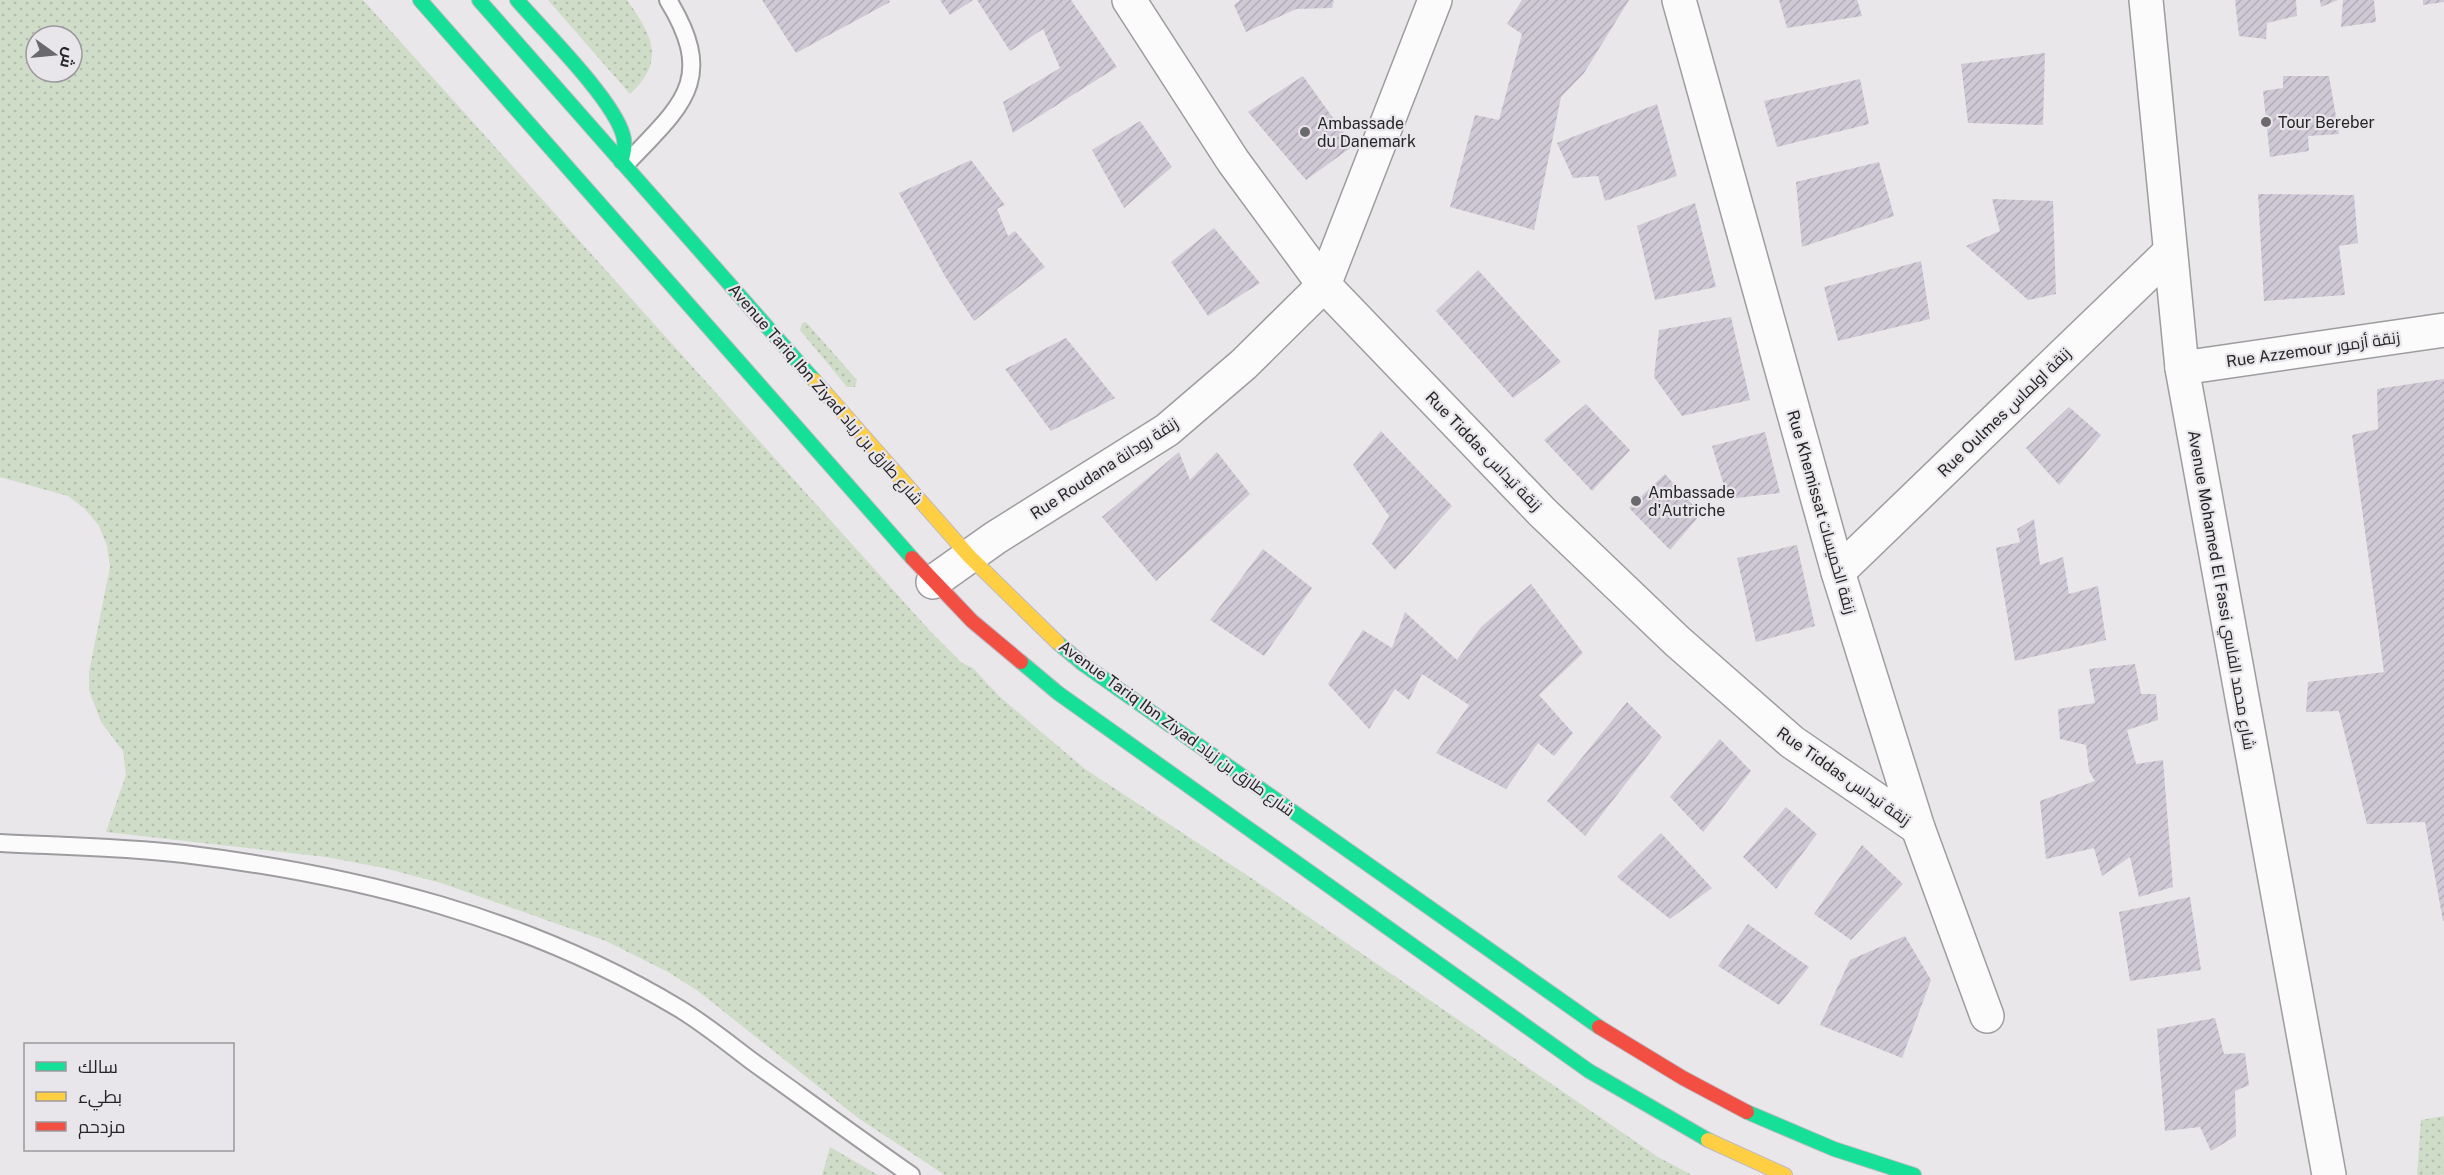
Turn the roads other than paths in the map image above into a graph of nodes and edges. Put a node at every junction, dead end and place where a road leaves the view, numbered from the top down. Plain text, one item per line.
1 (420, 0) edge
2 (479, 0) edge
3 (517, 0) edge
4 (668, 0) edge
5 (1129, 0) edge
6 (1435, 0) edge
7 (1679, 0) edge
8 (2146, 0) edge
9 (623, 164) junction
10 (2170, 252) junction
11 (1324, 285) junction
12 (2444, 330) edge
13 (2182, 368) junction
14 (969, 556) junction
15 (1838, 572) junction
16 (933, 582) junction
17 (1918, 828) junction
18 (0, 843) edge
19 (1987, 1016) dead end
20 (911, 1175) edge
21 (1785, 1175) edge
22 (1914, 1175) edge
23 (2329, 1175) edge

1 - 16 main road
2 - 9 main road, Avenue Tariq Ibn Ziyad شارع طارق بن زياد
3 - 9 main road
4 - 9 lane
5 - 11 street, Rue Tiddas زنقة تيداس
6 - 11 street, Rue Roudana زنقة رودانة
7 - 15 street, Rue Khemissat زنقة الخميسات
8 - 10 street, Avenue Mohamed El Fassi شارع محمد الفاسي
9 - 14 main road, Avenue Tariq Ibn Ziyad شارع طارق بن زياد
10 - 13 street, Avenue Mohamed El Fassi شارع محمد الفاسي
10 - 15 street, Rue Oulmes زنقة اولماس
11 - 14 street, Rue Roudana زنقة رودانة
11 - 17 street, Rue Tiddas زنقة تيداس
12 - 13 street, Rue Azzemour زنقة أزمور
13 - 23 street, Avenue Mohamed El Fassi شارع محمد الفاسي
14 - 16 street, Rue Roudana زنقة رودانة
14 - 22 main road, Avenue Tariq Ibn Ziyad شارع طارق بن زياد
15 - 17 street, Rue Khemissat زنقة الخميسات
16 - 21 main road
17 - 19 street, Rue Khemissat زنقة الخميسات
18 - 20 lane

